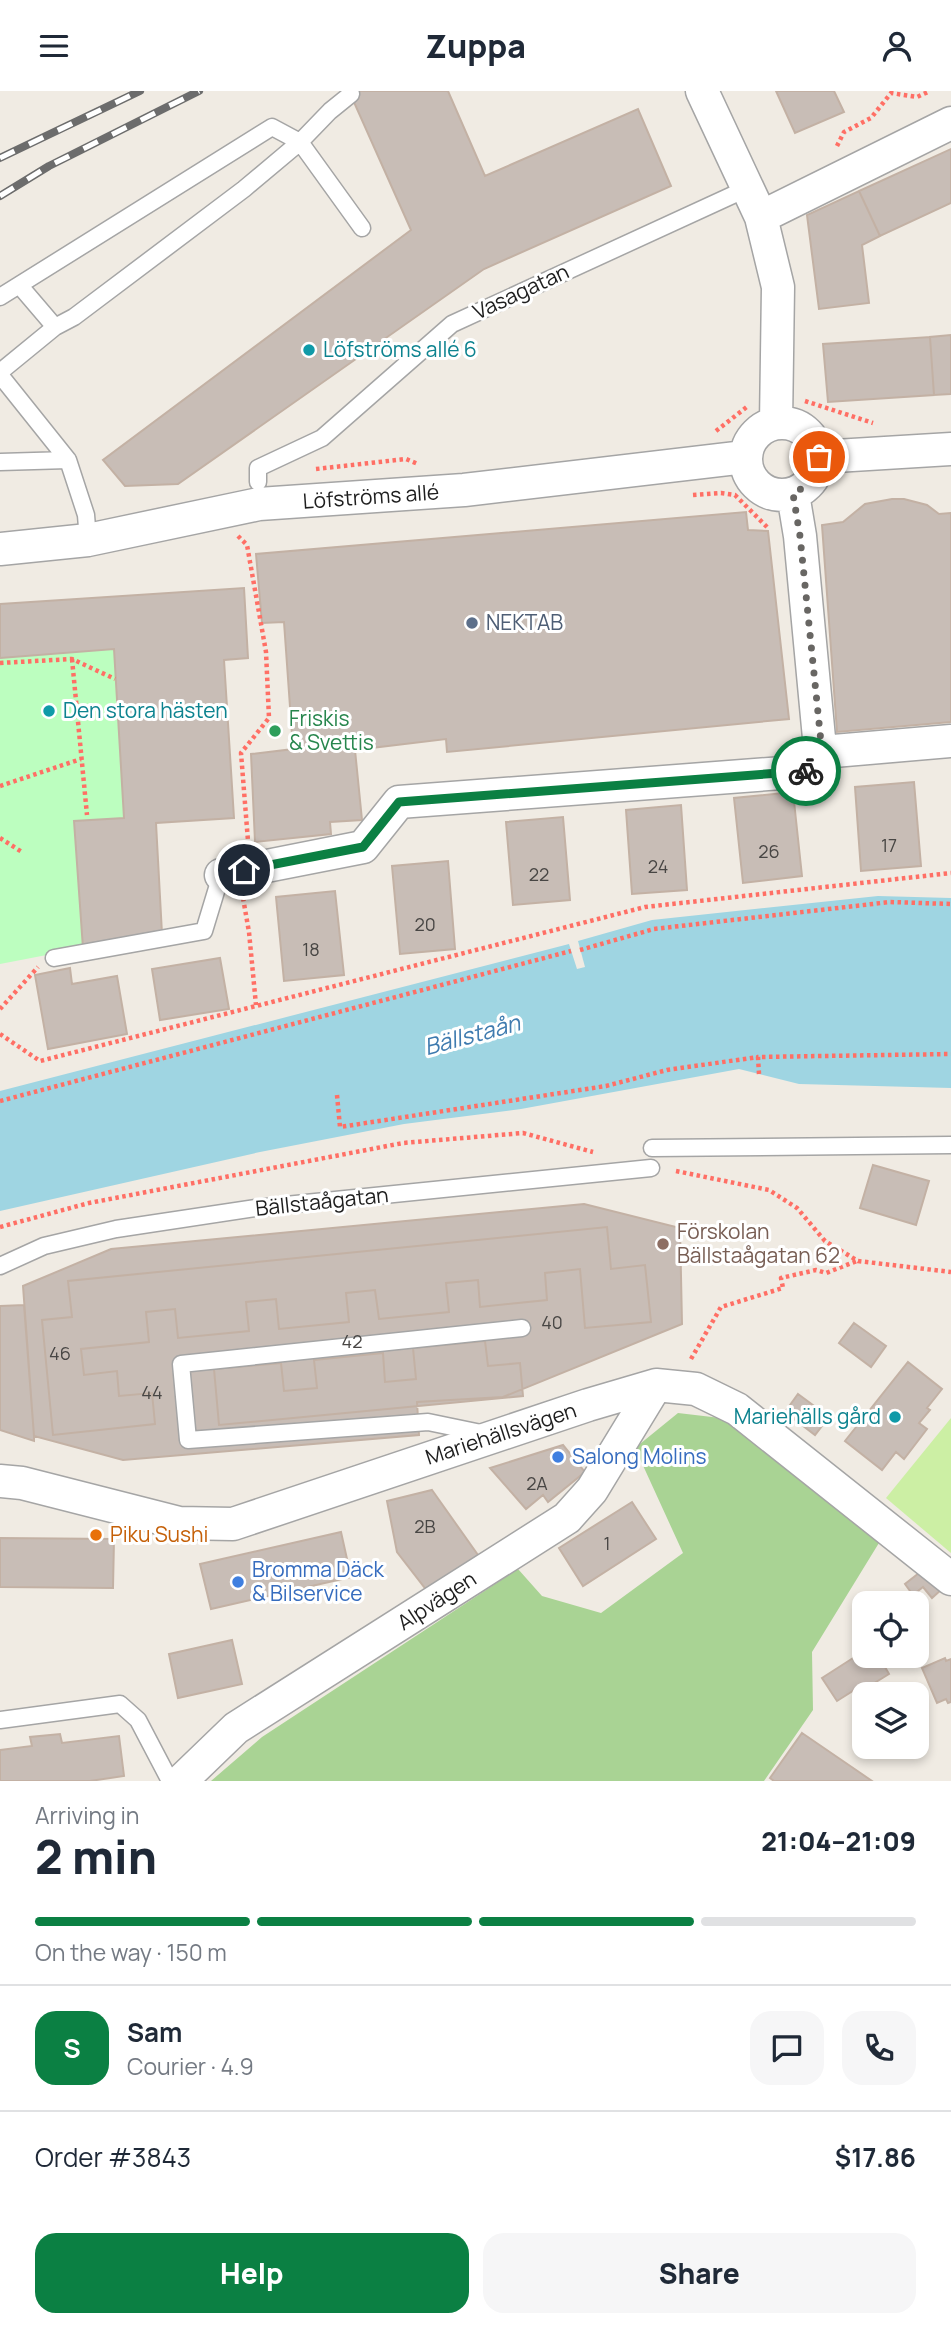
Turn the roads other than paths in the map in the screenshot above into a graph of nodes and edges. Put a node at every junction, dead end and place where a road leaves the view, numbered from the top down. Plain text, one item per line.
1 (702, 91) edge
2 (351, 94) dead end
3 (951, 123) edge
4 (300, 142) junction
5 (748, 188) junction
6 (761, 217) junction
7 (362, 227) dead end
8 (20, 286) junction
9 (0, 297) edge
10 (55, 327) junction
11 (0, 373) edge
12 (776, 412) junction
13 (951, 449) edge
14 (745, 457) junction
15 (819, 457) junction
16 (68, 460) junction
17 (0, 462) edge
18 (258, 482) dead end
19 (793, 494) junction
20 (88, 540) junction
21 (0, 549) edge
22 (951, 741) edge
23 (822, 752) junction
24 (232, 872) joint
25 (54, 958) road end
26 (951, 1145) edge
27 (652, 1148) dead end
28 (651, 1168) road end
29 (0, 1266) edge
30 (522, 1328) dead end
31 (665, 1386) junction
32 (496, 1436) junction
33 (0, 1481) edge
34 (951, 1579) edge
35 (0, 1720) edge
36 (170, 1781) edge
37 (181, 1781) edge

1 - 5 street
2 - 4 lane
3 - 6 street
4 - 7 lane
4 - 8 lane
4 - 10 lane
5 - 6 street
5 - 18 lane, Vasagatan
6 - 12 street
8 - 9 lane
8 - 10 lane
10 - 11 lane
11 - 16 lane
12 - 14 street
12 - 15 street
13 - 15 street
14 - 19 street
14 - 20 street, Löfströms allé
15 - 19 street
16 - 17 lane
16 - 20 lane
19 - 23 street
20 - 21 street, Löfströms allé
22 - 23 street
23 - 24 street
24 - 25 lane
26 - 27 lane
28 - 29 lane, Bällstaågatan
30 - 32 lane
31 - 32 street, Mariehällsvägen
31 - 34 street
31 - 37 street, Alpvägen
32 - 33 street, Mariehällsvägen
35 - 36 lane

